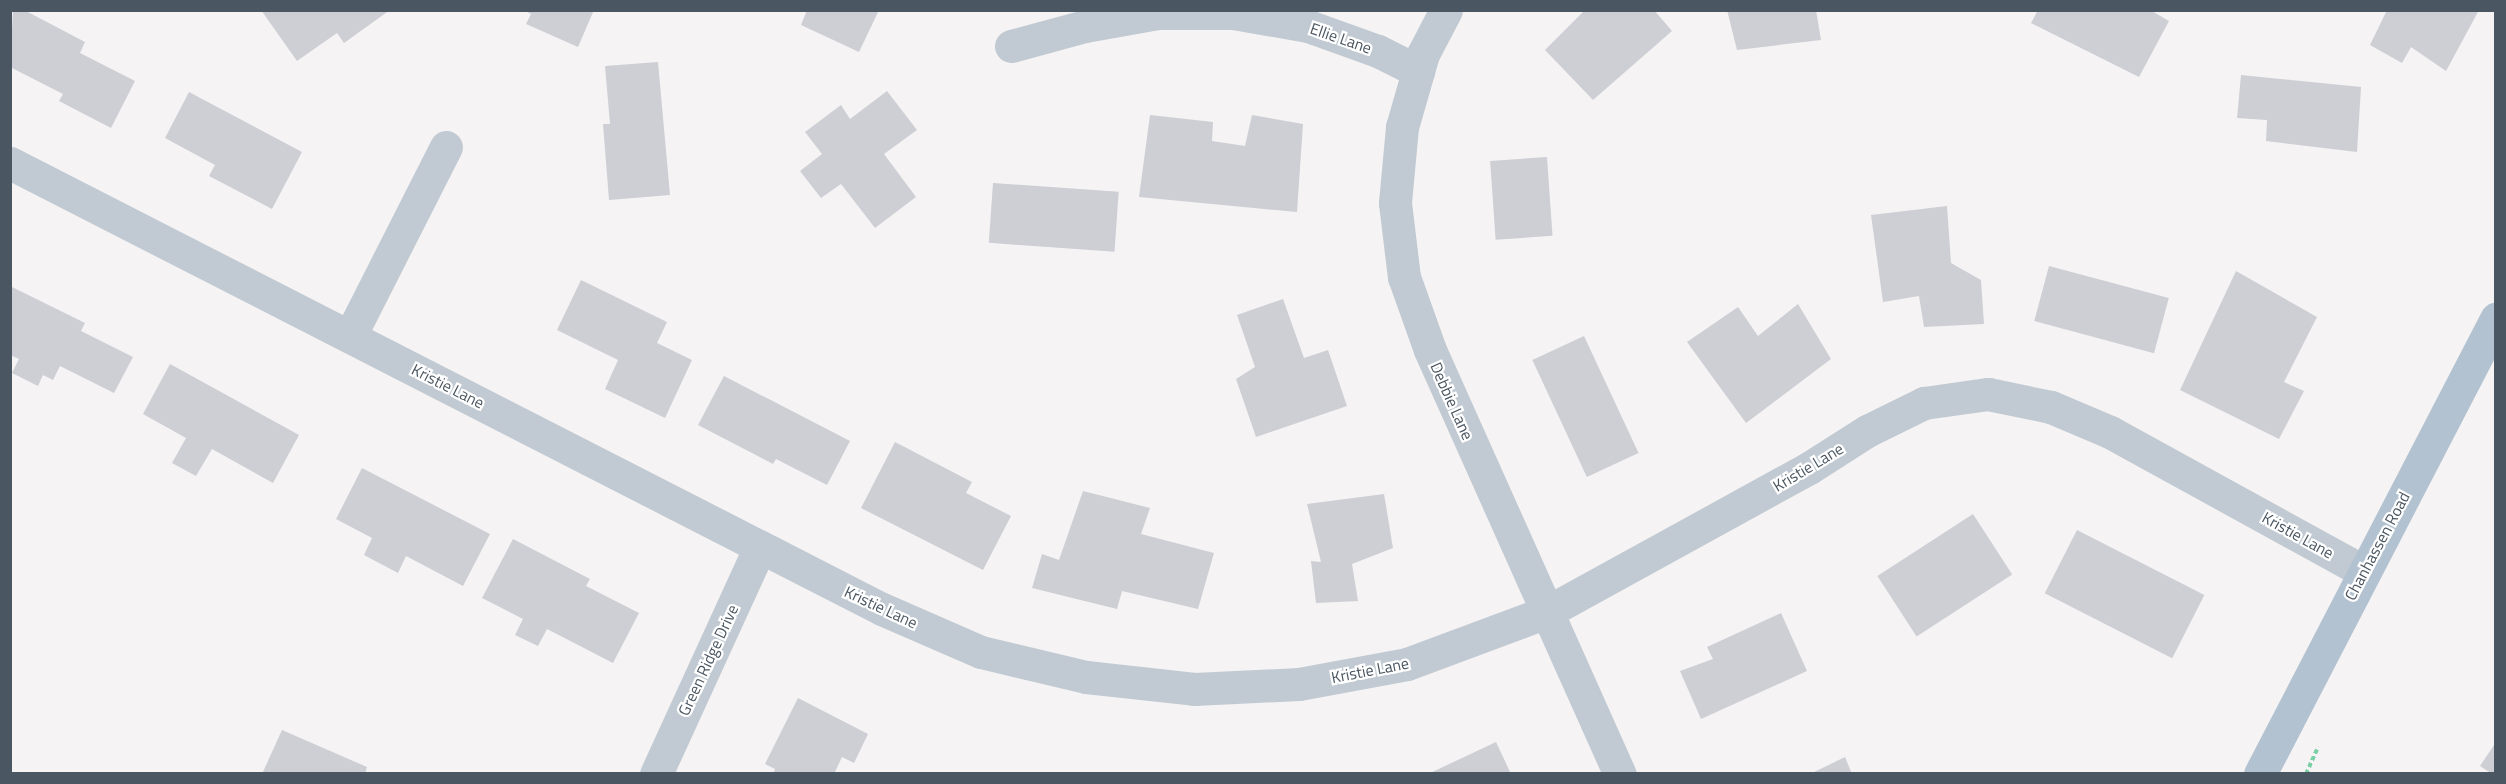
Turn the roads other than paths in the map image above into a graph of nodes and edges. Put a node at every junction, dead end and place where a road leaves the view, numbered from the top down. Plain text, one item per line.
1 (1446, 10) edge
2 (1011, 46) dead end
3 (1418, 71) junction
4 (446, 147) dead end
5 (10, 163) edge
6 (2496, 319) edge
7 (350, 336) junction
8 (760, 547) junction
9 (2363, 571) junction
10 (1547, 612) junction
11 (656, 774) edge
12 (1620, 774) edge
13 (2260, 774) edge

1 - 3 street, Debbie Lane
2 - 3 street, Ellie Lane
3 - 10 street, Debbie Lane
4 - 7 street
5 - 7 street, Kristie Lane
6 - 9 main road, Chanhassen Road
7 - 8 street, Kristie Lane
8 - 10 street, Kristie Lane
8 - 11 street, Green Ridge Drive
9 - 10 street, Kristie Lane
9 - 13 main road, Chanhassen Road
10 - 12 street, Debbie Lane

